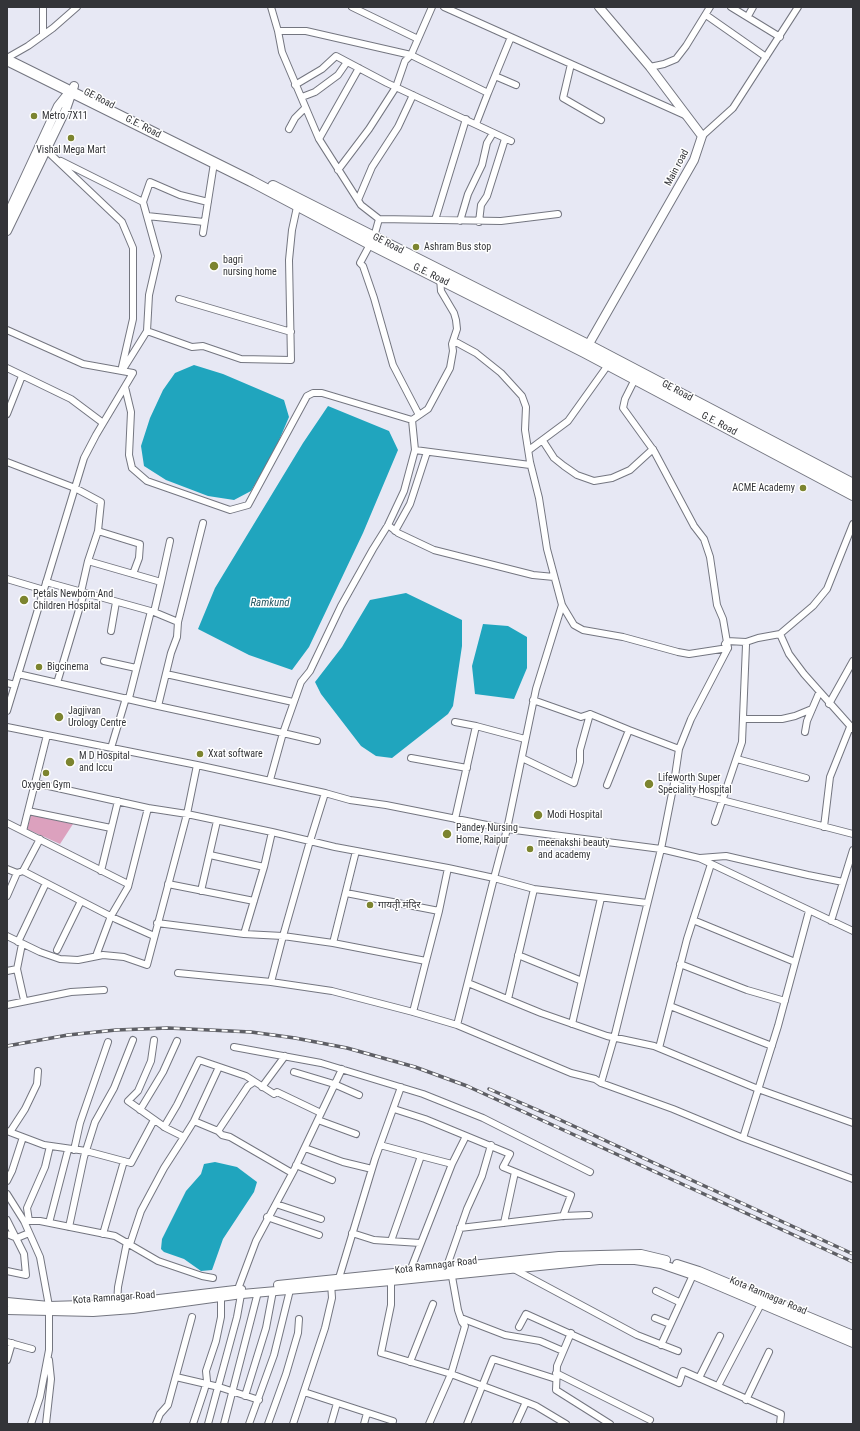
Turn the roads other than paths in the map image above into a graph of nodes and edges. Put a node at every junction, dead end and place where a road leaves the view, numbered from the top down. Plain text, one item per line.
1 (43, 7) edge
2 (77, 7) edge
3 (271, 7) edge
4 (352, 7) edge
5 (432, 7) edge
6 (444, 7) edge
7 (599, 7) edge
8 (710, 7) edge
9 (731, 7) edge
10 (753, 7) edge
11 (798, 7) edge
12 (453, 9) edge
13 (706, 14) junction
14 (748, 16) junction
15 (278, 31) junction
16 (43, 35) junction
17 (511, 37) junction
18 (780, 37) junction
19 (418, 39) junction
20 (411, 55) junction
21 (8, 56) edge
22 (766, 57) junction
23 (347, 62) junction
24 (571, 64) junction
25 (650, 67) junction
26 (359, 68) junction
27 (495, 76) junction
28 (295, 85) junction
29 (516, 85) dead end
30 (396, 87) junction
31 (72, 89) junction
32 (488, 93) junction
33 (302, 96) junction
34 (412, 96) junction
35 (305, 108) junction
36 (688, 117) junction
37 (466, 119) junction
38 (601, 120) dead end
39 (476, 124) junction
40 (289, 129) dead end
41 (493, 132) junction
42 (702, 136) junction
43 (319, 139) junction
44 (43, 147) junction
45 (54, 158) junction
46 (214, 163) junction
47 (338, 170) junction
48 (358, 200) junction
49 (142, 202) junction
50 (208, 202) junction
51 (297, 207) junction
52 (558, 214) dead end
53 (7, 216) edge
54 (147, 216) junction
55 (379, 219) junction
56 (435, 220) junction
57 (460, 221) junction
58 (204, 222) junction
59 (479, 222) junction
60 (7, 231) edge
61 (203, 233) dead end
62 (372, 241) junction
63 (440, 275) junction
64 (179, 299) dead end
65 (7, 330) edge
66 (147, 331) junction
67 (291, 332) junction
68 (454, 341) junction
69 (586, 348) junction
70 (608, 365) junction
71 (7, 368) edge
72 (122, 371) junction
73 (22, 376) junction
74 (635, 380) junction
75 (125, 387) junction
76 (7, 414) edge
77 (419, 415) junction
78 (412, 420) junction
79 (103, 423) junction
80 (542, 441) junction
81 (653, 449) junction
82 (415, 450) junction
83 (529, 450) junction
84 (427, 452) junction
85 (7, 462) edge
86 (530, 465) junction
87 (853, 484) edge
88 (75, 488) junction
89 (853, 495) edge
90 (203, 523) dead end
91 (853, 524) edge
92 (388, 525) junction
93 (98, 531) junction
94 (394, 531) junction
95 (170, 542) dead end
96 (88, 561) junction
97 (133, 574) junction
98 (554, 577) junction
99 (7, 579) edge
100 (46, 582) junction
101 (161, 582) junction
102 (44, 590) junction
103 (83, 592) junction
104 (116, 602) junction
105 (562, 605) junction
106 (152, 611) junction
107 (178, 622) junction
108 (111, 631) dead end
109 (780, 634) junction
110 (727, 641) junction
111 (746, 645) dead end
112 (724, 649) junction
113 (104, 661) dead end
114 (853, 661) edge
115 (136, 668) junction
116 (18, 674) junction
117 (166, 674) junction
118 (7, 683) edge
119 (57, 683) junction
120 (15, 685) junction
121 (820, 693) junction
122 (128, 698) junction
123 (533, 700) junction
124 (293, 702) junction
125 (829, 704) junction
126 (158, 706) junction
127 (812, 709) junction
128 (7, 711) edge
129 (590, 714) junction
130 (744, 719) junction
131 (455, 722) dead end
132 (476, 726) junction
133 (7, 727) edge
134 (852, 728) edge
135 (629, 730) junction
136 (805, 732) dead end
137 (283, 733) junction
138 (47, 735) junction
139 (525, 739) junction
140 (317, 741) dead end
141 (111, 748) junction
142 (679, 749) junction
143 (411, 758) dead end
144 (522, 758) junction
145 (737, 759) junction
146 (197, 765) junction
147 (467, 768) junction
148 (806, 778) dead end
149 (270, 780) junction
150 (674, 782) junction
151 (35, 783) junction
152 (607, 785) dead end
153 (325, 793) junction
154 (722, 800) junction
155 (118, 801) junction
156 (148, 808) junction
157 (28, 811) junction
158 (187, 814) junction
159 (455, 819) junction
160 (218, 821) junction
161 (715, 822) dead end
162 (7, 824) edge
163 (111, 828) junction
164 (824, 828) junction
165 (507, 829) junction
166 (23, 831) junction
167 (272, 832) junction
168 (853, 834) edge
169 (40, 839) junction
170 (310, 841) junction
171 (661, 849) junction
172 (853, 850) edge
173 (356, 851) junction
174 (210, 855) junction
175 (699, 858) junction
176 (711, 864) junction
177 (264, 867) junction
178 (448, 868) junction
179 (7, 869) edge
180 (101, 871) junction
181 (20, 872) junction
182 (494, 878) junction
183 (843, 882) junction
184 (46, 883) junction
185 (128, 884) junction
186 (168, 884) junction
187 (534, 889) junction
188 (201, 891) junction
189 (346, 893) junction
190 (7, 896) edge
191 (601, 898) junction
192 (81, 901) junction
193 (254, 901) junction
194 (647, 903) junction
195 (439, 911) junction
196 (809, 911) junction
197 (111, 916) junction
198 (693, 920) junction
199 (831, 921) junction
200 (157, 923) junction
201 (853, 931) edge
202 (244, 934) junction
203 (7, 936) edge
204 (154, 936) junction
205 (284, 936) junction
206 (20, 943) junction
207 (333, 943) junction
208 (57, 950) dead end
209 (518, 955) junction
210 (96, 956) junction
211 (426, 961) junction
212 (796, 962) junction
213 (680, 964) junction
214 (17, 969) junction
215 (7, 971) edge
216 (178, 973) dead end
217 (582, 981) junction
218 (271, 982) junction
219 (468, 983) junction
220 (104, 990) dead end
221 (508, 999) junction
222 (24, 1000) junction
223 (785, 1001) junction
224 (7, 1005) edge
225 (670, 1006) junction
226 (413, 1012) junction
227 (572, 1024) junction
228 (457, 1025) junction
229 (614, 1038) junction
230 (133, 1040) dead end
231 (154, 1040) dead end
232 (177, 1041) dead end
233 (108, 1042) dead end
234 (772, 1046) junction
235 (234, 1047) dead end
236 (659, 1048) junction
237 (285, 1056) junction
238 (219, 1067) junction
239 (342, 1069) junction
240 (38, 1071) dead end
241 (294, 1072) dead end
242 (254, 1082) junction
243 (601, 1083) junction
244 (334, 1084) junction
245 (262, 1087) junction
246 (401, 1087) junction
247 (758, 1089) junction
248 (358, 1095) dead end
249 (394, 1109) junction
250 (140, 1110) junction
251 (321, 1113) junction
252 (154, 1120) junction
253 (318, 1120) junction
254 (194, 1121) junction
255 (853, 1123) edge
256 (164, 1127) junction
257 (8, 1131) edge
258 (218, 1131) junction
259 (356, 1134) dead end
260 (466, 1136) junction
261 (23, 1137) junction
262 (184, 1137) junction
263 (743, 1138) junction
264 (380, 1144) junction
265 (492, 1145) junction
266 (50, 1146) junction
267 (305, 1148) junction
268 (71, 1150) junction
269 (86, 1151) junction
270 (421, 1156) junction
271 (124, 1161) junction
272 (452, 1164) junction
273 (296, 1165) junction
274 (372, 1169) junction
275 (515, 1172) junction
276 (590, 1172) dead end
277 (292, 1173) junction
278 (853, 1179) edge
279 (332, 1180) dead end
280 (7, 1181) edge
281 (7, 1194) edge
282 (276, 1204) junction
283 (27, 1208) junction
284 (18, 1211) junction
285 (589, 1215) dead end
286 (563, 1216) junction
287 (267, 1217) junction
288 (321, 1219) dead end
289 (7, 1220) edge
290 (26, 1221) junction
291 (49, 1223) junction
292 (504, 1223) junction
293 (69, 1227) junction
294 (460, 1228) junction
295 (29, 1233) junction
296 (352, 1233) junction
297 (7, 1234) edge
298 (103, 1234) junction
299 (319, 1235) dead end
300 (17, 1238) junction
301 (391, 1241) junction
302 (420, 1242) junction
303 (129, 1243) junction
304 (511, 1268) junction
305 (450, 1269) junction
306 (7, 1271) edge
307 (410, 1271) junction
308 (693, 1275) junction
309 (213, 1278) dead end
310 (334, 1281) junction
311 (392, 1281) junction
312 (290, 1290) junction
313 (241, 1291) junction
314 (273, 1291) junction
315 (656, 1291) dead end
316 (258, 1292) junction
317 (221, 1297) junction
318 (7, 1302) edge
319 (679, 1302) junction
320 (117, 1304) junction
321 (433, 1304) dead end
322 (758, 1308) dead end
323 (49, 1309) junction
324 (7, 1310) edge
325 (192, 1317) dead end
326 (461, 1318) junction
327 (655, 1318) dead end
328 (299, 1319) dead end
329 (670, 1324) junction
330 (519, 1326) dead end
331 (572, 1333) junction
332 (853, 1335) edge
333 (720, 1336) dead end
334 (9, 1343) edge
335 (853, 1343) edge
336 (661, 1345) junction
337 (32, 1349) dead end
338 (49, 1350) junction
339 (563, 1351) junction
340 (678, 1351) dead end
341 (769, 1352) dead end
342 (7, 1360) edge
343 (410, 1362) junction
344 (451, 1374) junction
345 (556, 1376) junction
346 (176, 1377) junction
347 (699, 1378) junction
348 (206, 1384) junction
349 (718, 1386) junction
350 (219, 1387) junction
351 (481, 1387) junction
352 (232, 1391) junction
353 (304, 1392) junction
354 (245, 1396) junction
355 (259, 1400) junction
356 (746, 1400) junction
357 (526, 1402) junction
358 (337, 1403) junction
359 (367, 1413) junction
360 (650, 1420) dead end
361 (31, 1424) edge
362 (46, 1424) edge
363 (156, 1424) edge
364 (193, 1424) edge
365 (208, 1424) edge
366 (224, 1424) edge
367 (249, 1424) edge
368 (268, 1424) edge
369 (293, 1424) edge
370 (331, 1424) edge
371 (364, 1424) edge
372 (392, 1424) edge
373 (429, 1424) edge
374 (467, 1424) edge
375 (516, 1424) edge
376 (566, 1424) edge
377 (610, 1424) edge
378 (780, 1424) edge

1 - 16 street
2 - 16 street
3 - 15 street
4 - 19 street
5 - 19 street
6 - 12 street
7 - 25 street
8 - 13 street
9 - 14 street
10 - 14 street
11 - 18 street
12 - 17 street
13 - 22 street
13 - 25 street
14 - 18 street
15 - 20 street
15 - 28 street
16 - 21 street
17 - 24 street
17 - 27 street
18 - 22 street
19 - 20 street
20 - 30 street
20 - 32 street
21 - 31 main road, GE Road
22 - 42 street
23 - 26 street
23 - 28 street
23 - 33 street
24 - 36 street
24 - 38 street
25 - 36 street
26 - 30 street
26 - 43 street
27 - 29 street
27 - 32 street
28 - 33 street
30 - 34 street
30 - 47 street
31 - 44 street
31 - 46 main road, G.E. Road
31 - 62 main road, GE Road
32 - 39 street
33 - 35 street
34 - 37 street
34 - 48 street
35 - 40 street
35 - 43 street
36 - 42 street
37 - 39 street
37 - 56 street
39 - 41 street
41 - 57 street
41 - 59 street
42 - 69 street, Main road
43 - 47 street
44 - 45 street
44 - 53 street
44 - 60 street
45 - 49 street
45 - 72 street
46 - 50 street
46 - 51 main road, G.E. Road
47 - 48 street
48 - 55 street
49 - 50 street
49 - 54 street
50 - 58 street
51 - 62 main road, G.E. Road
51 - 67 street
52 - 59 street
54 - 58 street
54 - 66 street
55 - 56 street
55 - 62 street
56 - 57 street
57 - 59 street
58 - 61 street
62 - 63 main road, GE Road
62 - 77 street
63 - 68 street
63 - 69 main road, GE Road
64 - 67 street
65 - 72 street
66 - 67 street
66 - 72 street
68 - 77 street
68 - 83 street
69 - 70 main road, G.E. Road
69 - 87 main road, GE Road
70 - 74 main road, G.E. Road
70 - 80 street
71 - 73 street
72 - 75 street
73 - 76 street
73 - 79 street
74 - 81 street
74 - 89 main road, G.E. Road
75 - 78 street
75 - 79 street
77 - 78 street
78 - 82 street
79 - 88 street
80 - 81 street
80 - 83 street
81 - 110 street
82 - 84 street
82 - 92 street
83 - 86 street
84 - 86 street
84 - 94 street
85 - 88 street
86 - 98 street
88 - 93 street
88 - 100 street
90 - 107 street
91 - 109 street
92 - 94 street
92 - 124 street
93 - 96 street
93 - 97 street
94 - 98 street
95 - 101 street
96 - 97 street
96 - 103 street
97 - 101 street
98 - 105 street
99 - 102 street
100 - 102 street
100 - 103 street
101 - 106 street
102 - 116 street
103 - 104 street
103 - 119 street
104 - 106 street
104 - 108 street
105 - 112 street
105 - 123 street
106 - 107 street
106 - 115 street
107 - 117 street
109 - 110 street
109 - 121 street
110 - 112 street
111 - 130 street
112 - 142 street
113 - 115 street
114 - 125 street
115 - 122 street
116 - 119 street
116 - 120 street
117 - 124 street
117 - 126 street
118 - 120 street
119 - 122 street
120 - 128 street
121 - 125 street
121 - 127 street
122 - 126 street
122 - 141 street
123 - 129 street
123 - 139 street
124 - 137 street
125 - 134 street
126 - 137 street
127 - 130 street
127 - 136 street
129 - 135 street
129 - 144 street
130 - 145 street
131 - 132 street
132 - 139 street
132 - 147 street
133 - 138 street
134 - 164 street
135 - 142 street
135 - 152 street
137 - 140 street
137 - 149 street
138 - 141 street
138 - 151 street
139 - 144 street
141 - 146 street
142 - 150 street
143 - 147 street
144 - 165 street
145 - 148 street
145 - 154 street
146 - 149 street
146 - 158 street
147 - 159 street
149 - 153 street
150 - 154 street
150 - 171 street
151 - 155 street
151 - 157 street
153 - 159 street
153 - 170 street
154 - 161 street
154 - 164 street
155 - 156 street
155 - 163 street
156 - 158 street
156 - 185 street
157 - 163 street
157 - 166 street
158 - 160 street
158 - 186 street
159 - 165 street
160 - 167 street
160 - 174 street
162 - 166 street
163 - 180 street
164 - 168 street
165 - 171 street
165 - 182 street
166 - 169 street
167 - 170 street
167 - 177 street
169 - 180 street
169 - 181 street
170 - 173 street
170 - 205 street
171 - 175 street
171 - 194 street
172 - 183 street
173 - 178 street
173 - 189 street
174 - 177 street
174 - 188 street
175 - 176 street
175 - 183 street
176 - 196 street
176 - 198 street
177 - 193 street
178 - 182 street
178 - 195 street
179 - 181 street
180 - 185 street
181 - 184 street
181 - 190 street
182 - 187 street
182 - 219 street
183 - 199 street
184 - 192 street
184 - 206 street
185 - 197 street
186 - 188 street
186 - 200 street
187 - 191 street
187 - 209 street
188 - 193 street
189 - 195 street
189 - 207 street
191 - 194 street
191 - 217 street
192 - 197 street
192 - 208 street
193 - 202 street
194 - 229 street
195 - 211 street
196 - 199 street
196 - 212 street
197 - 204 street
197 - 210 street
198 - 212 street
198 - 213 street
199 - 201 street
200 - 202 street
200 - 204 street
202 - 205 street
203 - 206 street
204 - 210 street
205 - 207 street
205 - 218 street
206 - 210 street
206 - 214 street
207 - 211 street
209 - 217 street
209 - 221 street
211 - 226 street
212 - 223 street
213 - 223 street
213 - 225 street
214 - 215 street
214 - 222 street
216 - 218 street
217 - 227 street
218 - 226 street
219 - 221 street
219 - 228 street
220 - 222 street
221 - 227 street
222 - 224 street
223 - 234 street
225 - 234 street
225 - 236 street
226 - 228 street
227 - 229 street
228 - 243 street
229 - 236 street
229 - 243 street
230 - 269 street
231 - 250 street
232 - 250 street
233 - 268 street
234 - 247 street
235 - 237 street
236 - 247 street
237 - 239 street
237 - 245 street
238 - 242 street
238 - 254 street
238 - 256 street
239 - 244 street
239 - 246 street
240 - 257 street
241 - 244 street
242 - 245 street
242 - 258 street
243 - 263 street
244 - 248 street
244 - 251 street
245 - 251 street
246 - 249 street
246 - 276 street
247 - 255 street
247 - 263 street
249 - 260 street
249 - 264 street
250 - 252 street
251 - 253 street
252 - 256 street
252 - 271 street
253 - 259 street
253 - 267 street
254 - 258 street
254 - 262 street
256 - 262 street
257 - 261 street
258 - 277 street
260 - 265 street
260 - 272 street
261 - 266 street
261 - 280 street
262 - 303 street
263 - 278 street
264 - 270 street
264 - 274 street
265 - 275 street
265 - 294 street
266 - 268 street
266 - 283 street
267 - 273 street
267 - 274 street
268 - 269 street
268 - 291 street
269 - 271 street
269 - 293 street
270 - 272 street
270 - 301 street
271 - 298 street
272 - 302 street
273 - 277 street
273 - 279 street
274 - 296 street
275 - 286 street
275 - 292 street
277 - 282 street
281 - 284 street
282 - 287 street
282 - 288 street
283 - 284 street
283 - 290 street
284 - 290 street
285 - 286 street
286 - 292 street
287 - 299 street
287 - 313 street
289 - 300 street
290 - 291 street
290 - 295 street
291 - 293 street
292 - 294 street
293 - 298 street
294 - 305 street
295 - 300 street
295 - 323 street
296 - 301 street
296 - 310 street
297 - 300 street
298 - 303 street
300 - 306 street
301 - 302 street
302 - 307 street
303 - 309 street
303 - 320 street
304 - 305 street, Kota Ramnagar Road
304 - 308 street, Kota Ramnagar Road
304 - 336 street
305 - 307 street
305 - 311 street, Kota Ramnagar Road
305 - 326 street
305 - 332 street
307 - 310 street
308 - 319 street
308 - 335 street, Kota Ramnagar Road
310 - 311 street, Kota Ramnagar Road
310 - 312 street, Kota Ramnagar Road
310 - 313 street
310 - 353 street
311 - 343 street
312 - 314 street, Kota Ramnagar Road
312 - 355 street
313 - 316 street, Kota Ramnagar Road
313 - 317 street, Kota Ramnagar Road
313 - 320 street
313 - 350 street
314 - 316 street, Kota Ramnagar Road
314 - 354 street
315 - 319 street
316 - 352 street
317 - 323 street, Kota Ramnagar Road
317 - 348 street
318 - 323 street
319 - 329 street
320 - 323 street
321 - 343 street
322 - 349 street
323 - 324 street, Kota Ramnagar Road
323 - 338 street
325 - 346 street
326 - 339 street
326 - 344 street
327 - 329 street
328 - 368 street
329 - 336 street
330 - 331 street
331 - 339 street
331 - 347 street
333 - 347 street
334 - 337 street
334 - 342 street
336 - 340 street
338 - 361 street
338 - 362 street
339 - 345 street
341 - 356 street
343 - 344 street
344 - 351 street
344 - 373 street
345 - 351 street
345 - 360 street
345 - 377 street
346 - 348 street
346 - 363 street
347 - 349 street
348 - 350 street
348 - 364 street
349 - 356 street
350 - 352 street
350 - 365 street
351 - 357 street
351 - 374 street
352 - 354 street
352 - 366 street
353 - 358 street
353 - 369 street
354 - 355 street
355 - 367 street
356 - 378 street
357 - 375 street
357 - 376 street
358 - 359 street
358 - 370 street
359 - 371 street
359 - 372 street

